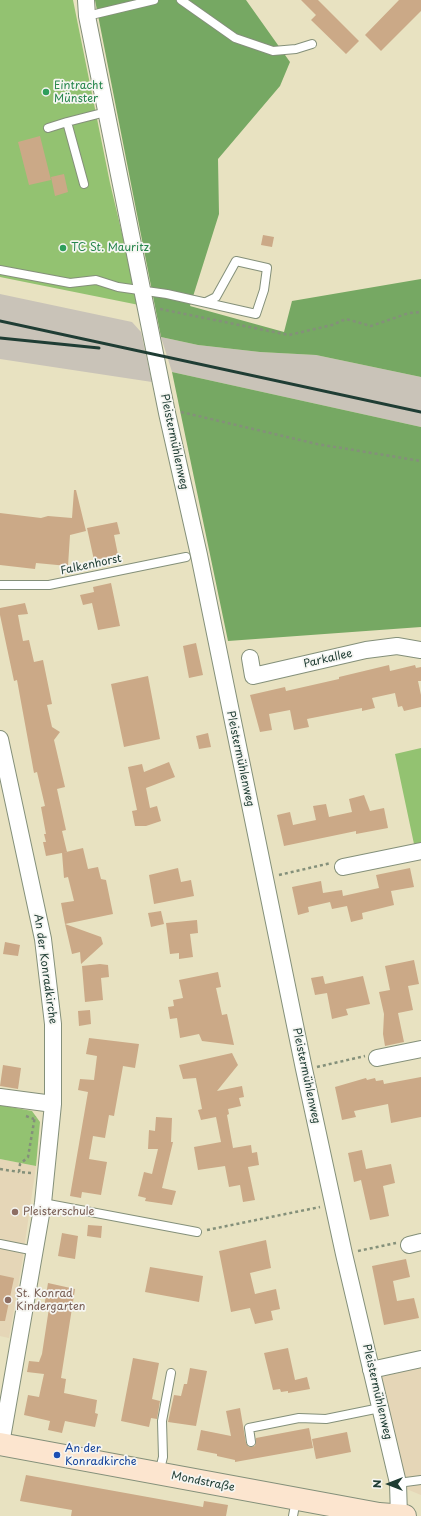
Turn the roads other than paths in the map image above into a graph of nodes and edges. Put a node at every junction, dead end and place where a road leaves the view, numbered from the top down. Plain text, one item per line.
1 (86, 0) edge
2 (154, 0) edge
3 (181, 0) edge
4 (87, 16) junction
5 (312, 44) dead end
6 (106, 112) junction
7 (67, 122) junction
8 (48, 128) dead end
9 (84, 184) dead end
10 (0, 270) edge
11 (142, 290) junction
12 (206, 302) junction
13 (186, 557) dead end
14 (0, 585) edge
15 (421, 650) edge
16 (250, 658) dead end
17 (0, 739) edge
18 (6, 792) edge
19 (421, 850) edge
20 (343, 867) road end
21 (421, 1050) edge
22 (377, 1058) road end
23 (0, 1097) edge
24 (46, 1104) junction
25 (43, 1203) junction
26 (197, 1232) road end
27 (0, 1244) edge
28 (35, 1251) junction
29 (421, 1359) edge
30 (371, 1370) junction
31 (171, 1373) dead end
32 (380, 1408) junction
33 (251, 1442) dead end
34 (0, 1444) edge
35 (158, 1473) junction
36 (421, 1480) edge
37 (398, 1483) junction
38 (295, 1507) edge
39 (399, 1516) edge
40 (406, 1516) edge

1 - 4 street, Pleistermühlenweg
2 - 4 lane
3 - 5 lane
4 - 6 street, Pleistermühlenweg
6 - 7 lane
6 - 11 street, Pleistermühlenweg
7 - 8 lane
7 - 9 lane
10 - 11 lane
11 - 12 lane
11 - 30 street, Pleistermühlenweg
12 - 12 lane
13 - 14 lane, Falkenhorst
15 - 16 street, Parkallee
17 - 18 street, An der Konradkirche
18 - 24 street, An der Konradkirche
19 - 20 street
21 - 22 street
23 - 24 street
24 - 25 street, An der Konradkirche
25 - 26 lane
25 - 28 street, An der Konradkirche
27 - 28 lane
28 - 34 street, An der Konradkirche
29 - 30 street
30 - 32 street, Pleistermühlenweg
31 - 35 lane
32 - 33 lane
32 - 37 street, Pleistermühlenweg
34 - 35 street, Mondstraße
35 - 38 street, Mondstraße
36 - 37 lane
37 - 39 street, Pleistermühlenweg
38 - 39 street, Mondstraße
39 - 40 street, Mondstraße

